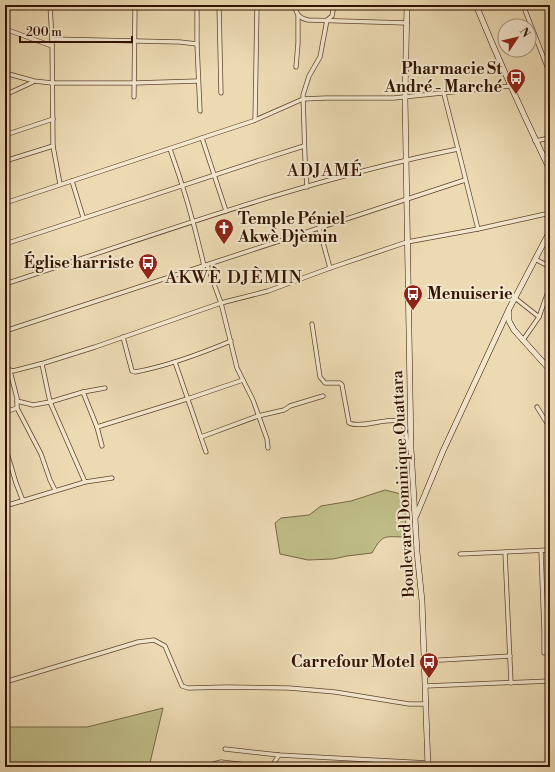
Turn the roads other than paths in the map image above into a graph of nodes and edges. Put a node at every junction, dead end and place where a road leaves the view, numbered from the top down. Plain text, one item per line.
1 (50, 5) edge
2 (136, 5) edge
3 (197, 5) edge
4 (220, 5) edge
5 (258, 5) edge
6 (295, 5) edge
7 (334, 5) edge
8 (407, 5) edge
9 (476, 5) edge
10 (523, 5) edge
11 (298, 16) junction
12 (327, 20) junction
13 (407, 23) junction
14 (5, 29) edge
15 (52, 38) junction
16 (134, 41) junction
17 (197, 44) junction
18 (52, 46) junction
19 (296, 67) dead end
20 (5, 73) edge
21 (550, 74) edge
22 (34, 81) junction
23 (198, 81) junction
24 (134, 83) junction
25 (52, 84) junction
26 (511, 86) junction
27 (220, 93) dead end
28 (444, 94) junction
29 (5, 95) edge
30 (134, 97) dead end
31 (405, 97) junction
32 (303, 99) junction
33 (200, 111) dead end
34 (53, 119) junction
35 (255, 120) junction
36 (5, 135) edge
37 (202, 138) junction
38 (550, 138) edge
39 (535, 141) junction
40 (53, 146) junction
41 (304, 146) junction
42 (170, 149) junction
43 (458, 149) junction
44 (407, 160) junction
45 (5, 161) edge
46 (550, 170) edge
47 (214, 175) junction
48 (465, 180) junction
49 (72, 181) junction
50 (60, 184) junction
51 (183, 185) junction
52 (307, 187) junction
53 (407, 199) junction
54 (5, 203) edge
55 (226, 211) junction
56 (550, 213) edge
57 (83, 217) junction
58 (194, 222) junction
59 (319, 228) junction
60 (478, 229) junction
61 (550, 231) edge
62 (407, 242) junction
63 (5, 244) edge
64 (535, 259) junction
65 (206, 266) junction
66 (550, 267) edge
67 (330, 268) junction
68 (5, 284) edge
69 (550, 286) edge
70 (515, 298) junction
71 (221, 303) junction
72 (509, 309) junction
73 (539, 317) junction
74 (312, 324) dead end
75 (5, 331) edge
76 (123, 337) junction
77 (523, 340) junction
78 (232, 341) junction
79 (5, 360) edge
80 (175, 362) junction
81 (42, 364) junction
82 (550, 370) edge
83 (10, 371) junction
84 (243, 380) junction
85 (106, 388) dead end
86 (83, 392) junction
87 (323, 396) dead end
88 (187, 399) junction
89 (17, 401) junction
90 (50, 402) junction
91 (537, 407) dead end
92 (17, 408) junction
93 (5, 412) edge
94 (258, 416) junction
95 (97, 427) junction
96 (550, 428) edge
97 (201, 437) junction
98 (5, 446) edge
99 (102, 446) dead end
100 (268, 448) dead end
101 (411, 449) junction
102 (206, 452) dead end
103 (112, 478) dead end
104 (85, 482) junction
105 (55, 490) junction
106 (23, 501) junction
107 (5, 506) edge
108 (415, 519) junction
109 (550, 550) edge
110 (541, 551) junction
111 (505, 552) junction
112 (460, 554) dead end
113 (544, 653) dead end
114 (510, 656) junction
115 (424, 661) junction
116 (550, 681) edge
117 (5, 682) edge
118 (511, 683) junction
119 (425, 686) junction
120 (426, 704) junction
121 (225, 749) dead end
122 (279, 755) junction
123 (428, 765) edge
124 (208, 767) edge
125 (264, 767) edge
126 (270, 767) edge

1 - 15 street
2 - 16 street
3 - 17 street
4 - 27 street
5 - 35 street
6 - 11 street
7 - 12 street
8 - 13 street, Boulevard Dominique Ouattara
9 - 26 street
10 - 21 street
11 - 12 street
11 - 19 street
12 - 13 street
12 - 32 street
13 - 31 street, Boulevard Dominique Ouattara
14 - 18 street
15 - 16 street
15 - 18 street
16 - 17 street
16 - 24 street
17 - 23 street
18 - 25 street
20 - 22 street
22 - 25 street
22 - 29 street
23 - 24 street
23 - 33 street
24 - 25 street
24 - 30 street
25 - 34 street
26 - 28 street
26 - 39 street
28 - 31 street
28 - 43 street
31 - 32 street
31 - 44 street, Boulevard Dominique Ouattara
32 - 35 street
32 - 41 street
34 - 36 street
34 - 40 street
35 - 37 street
37 - 42 street
37 - 47 street
38 - 39 street
39 - 46 street
40 - 45 street
40 - 50 street
41 - 47 street
41 - 52 street
42 - 49 street
42 - 51 street
43 - 44 street
43 - 48 street
44 - 52 street
44 - 53 street, Boulevard Dominique Ouattara
47 - 51 street
47 - 55 street
48 - 53 street
48 - 60 street
49 - 50 street
49 - 57 street
50 - 54 street
51 - 57 street
51 - 58 street
52 - 55 street
53 - 59 street
53 - 62 street, Boulevard Dominique Ouattara
55 - 58 street
56 - 60 street
57 - 63 street
58 - 65 street
58 - 68 street
59 - 65 street
59 - 67 street
60 - 62 street
61 - 64 street
62 - 67 street
62 - 101 street, Boulevard Dominique Ouattara
64 - 66 street
64 - 70 street
65 - 71 street
65 - 75 street
67 - 71 street
69 - 73 street
70 - 72 street
70 - 73 street
71 - 76 street
71 - 78 street
72 - 77 street
72 - 108 street
73 - 77 street
74 - 101 street
76 - 80 street
76 - 81 street
77 - 82 street
78 - 80 street
78 - 84 street
79 - 83 street
80 - 88 street
81 - 83 street
81 - 90 street
83 - 89 street
84 - 88 street
84 - 94 street
85 - 86 street
86 - 90 street
86 - 95 street
87 - 94 street
88 - 95 street
88 - 97 street
89 - 90 street
89 - 92 street
90 - 104 street
91 - 96 street
92 - 93 street
92 - 105 street
94 - 97 street
94 - 100 street
95 - 99 street
97 - 102 street
98 - 106 street
101 - 108 street, Boulevard Dominique Ouattara
103 - 104 street
104 - 105 street
105 - 106 street
106 - 107 street
108 - 115 street, Boulevard Dominique Ouattara
109 - 110 street
110 - 111 street
110 - 113 street
111 - 112 street
111 - 114 street
114 - 115 street
114 - 118 street
115 - 119 street, Boulevard Dominique Ouattara
116 - 118 street
117 - 120 street
118 - 119 street
119 - 120 street, Boulevard Dominique Ouattara
120 - 123 street, Boulevard Dominique Ouattara
121 - 122 street
122 - 123 street
122 - 126 street
124 - 125 street

